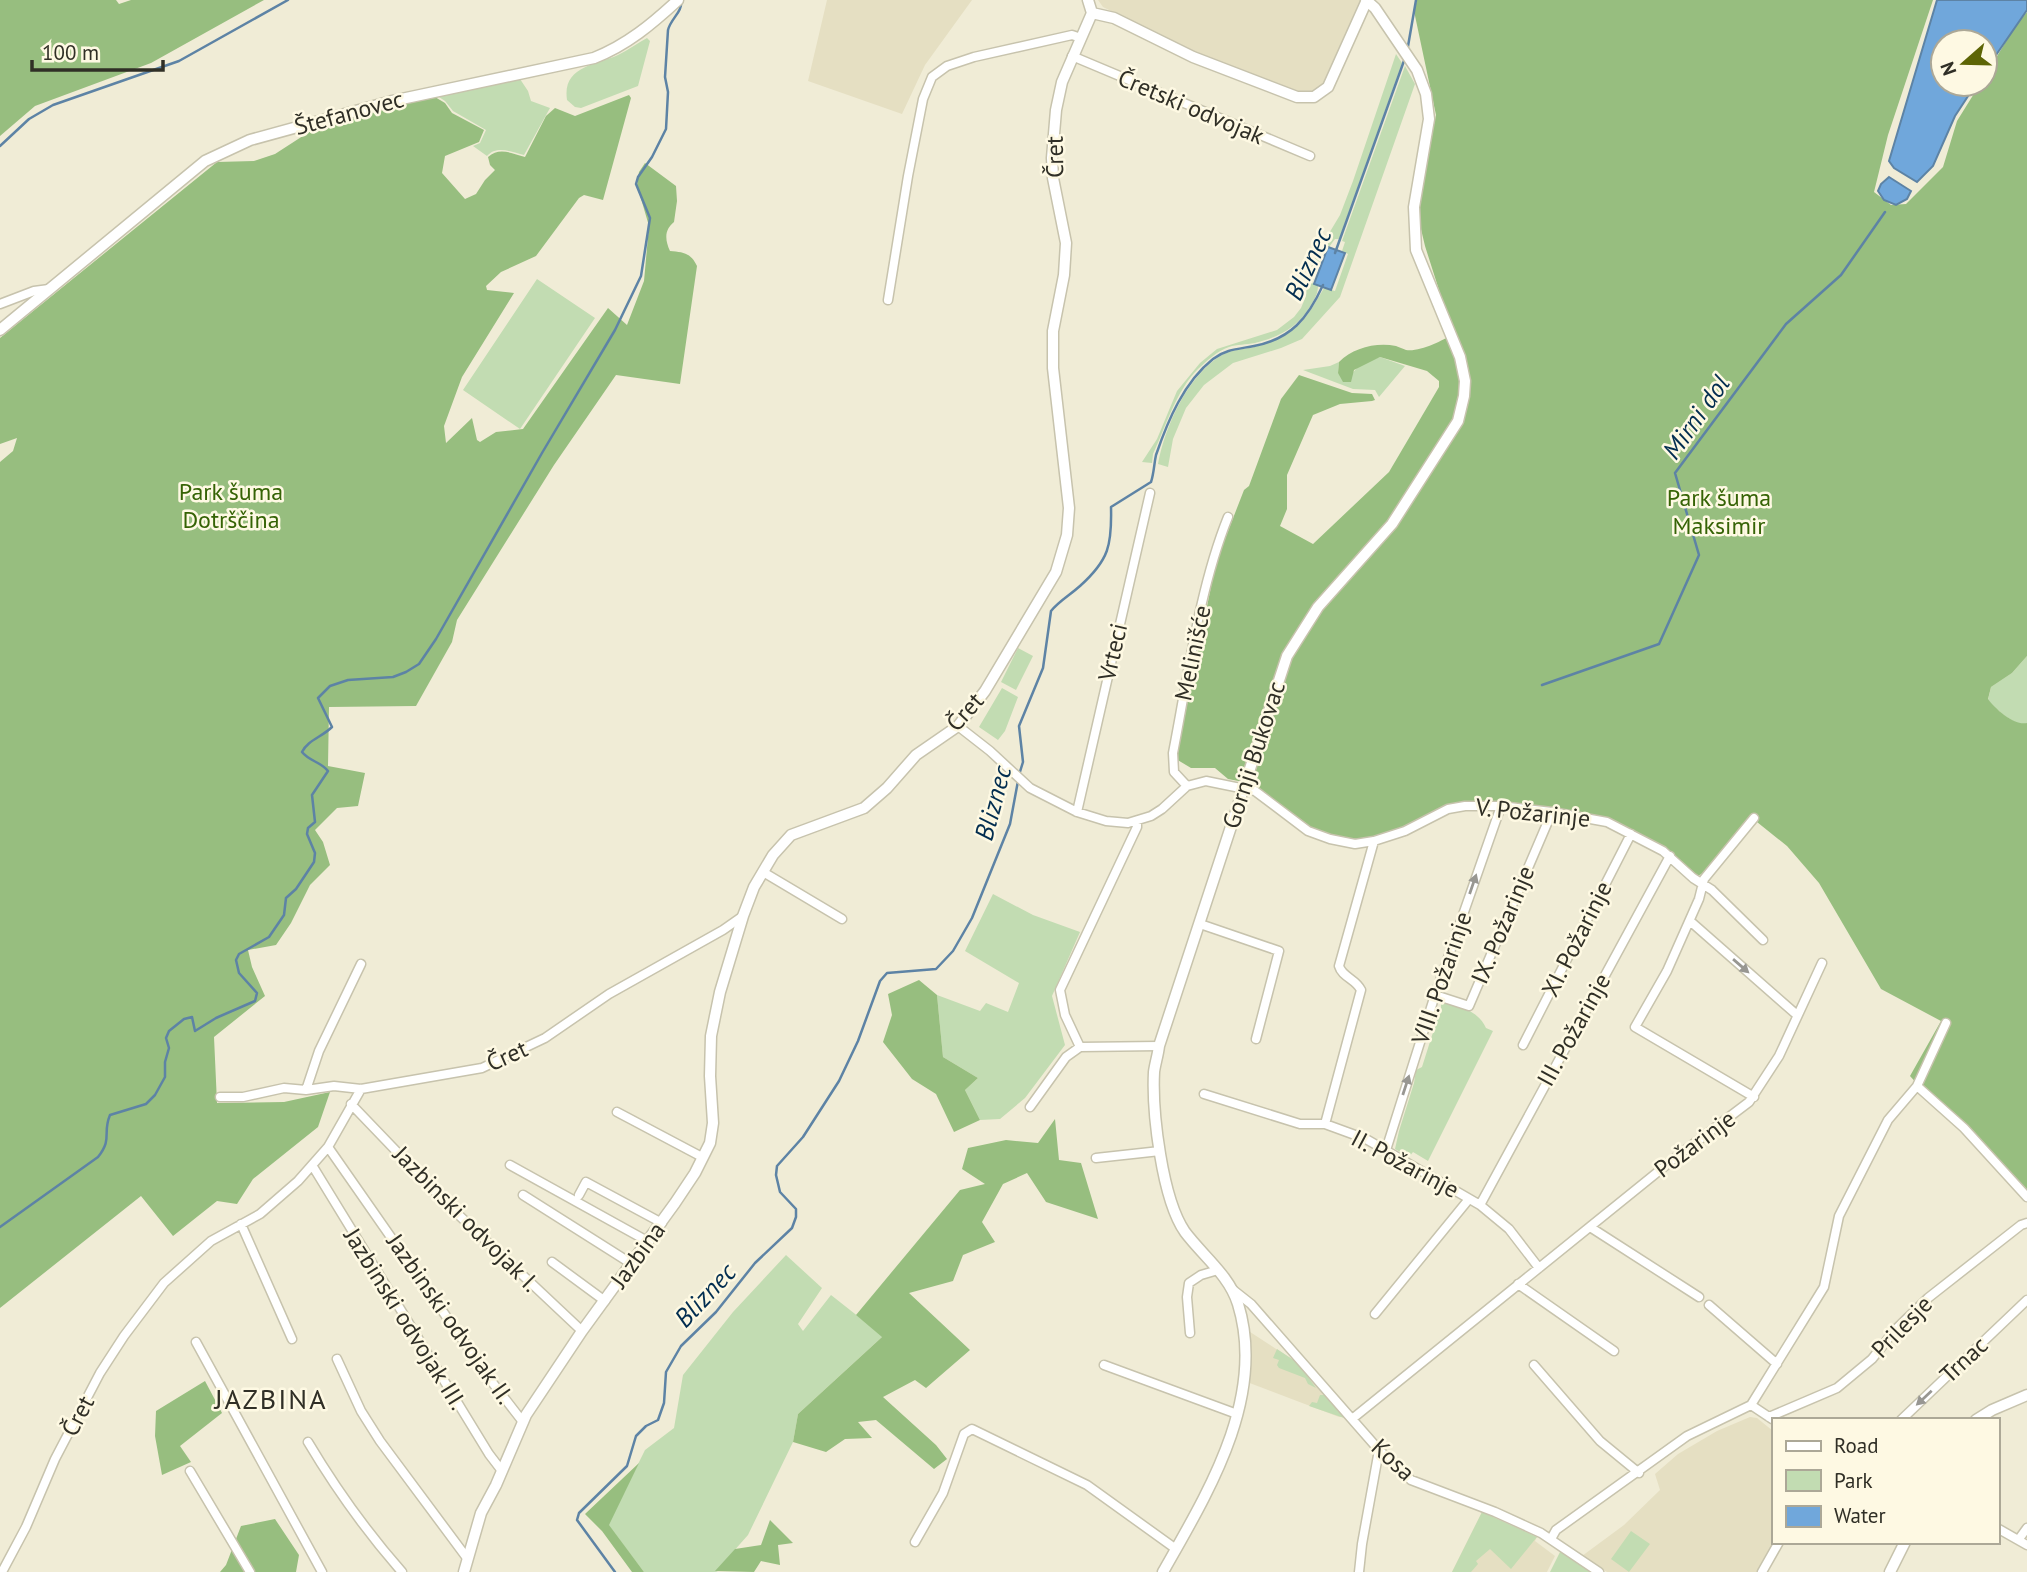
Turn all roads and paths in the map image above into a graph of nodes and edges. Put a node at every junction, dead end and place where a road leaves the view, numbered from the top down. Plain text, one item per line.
1 (1088, 0) edge
2 (1367, 0) edge
3 (677, 1) edge
4 (1092, 13) junction
5 (1081, 38) junction
6 (1072, 56) junction
7 (1310, 156) dead end
8 (49, 289) junction
9 (888, 300) dead end
10 (0, 304) edge
11 (0, 330) edge
12 (1150, 492) dead end
13 (1228, 517) dead end
14 (958, 726) junction
15 (1187, 786) junction
16 (1242, 788) junction
17 (1501, 806) junction
18 (1077, 812) junction
19 (1552, 812) junction
20 (1754, 818) dead end
21 (1137, 821) junction
22 (1631, 834) junction
23 (1374, 841) junction
24 (1670, 856) junction
25 (763, 872) junction
26 (1703, 883) junction
27 (743, 916) junction
28 (842, 919) dead end
29 (1690, 921) junction
30 (1200, 924) junction
31 (1763, 940) dead end
32 (360, 964) dead end
33 (1822, 964) dead end
34 (1435, 995) junction
35 (1797, 1014) junction
36 (1946, 1023) dead end
37 (1256, 1039) dead end
38 (1523, 1045) dead end
39 (1159, 1046) junction
40 (1080, 1047) junction
41 (1917, 1086) junction
42 (360, 1089) junction
43 (306, 1090) junction
44 (1204, 1094) dead end
45 (220, 1097) dead end
46 (1754, 1097) junction
47 (351, 1104) junction
48 (1030, 1107) dead end
49 (617, 1112) dead end
50 (1325, 1125) junction
51 (328, 1147) junction
52 (1386, 1150) junction
53 (1160, 1151) junction
54 (702, 1157) junction
55 (1096, 1158) dead end
56 (312, 1165) junction
57 (510, 1165) dead end
58 (523, 1195) dead end
59 (579, 1195) dead end
60 (2027, 1197) edge
61 (1469, 1199) junction
62 (1480, 1205) junction
63 (662, 1223) junction
64 (2027, 1223) edge
65 (242, 1224) junction
66 (1590, 1227) junction
67 (649, 1242) junction
68 (551, 1262) dead end
69 (632, 1264) junction
70 (1539, 1268) junction
71 (1218, 1270) junction
72 (1518, 1284) junction
73 (1231, 1288) junction
74 (1699, 1297) dead end
75 (2027, 1300) edge
76 (605, 1301) junction
77 (1709, 1305) dead end
78 (1376, 1314) dead end
79 (582, 1331) junction
80 (1190, 1333) dead end
81 (292, 1339) dead end
82 (195, 1342) dead end
83 (1614, 1351) dead end
84 (337, 1360) dead end
85 (1777, 1364) junction
86 (1104, 1365) dead end
87 (1534, 1365) dead end
88 (2027, 1395) edge
89 (1751, 1405) junction
90 (1237, 1414) junction
91 (1773, 1418) edge
92 (1903, 1418) edge
93 (1979, 1418) edge
94 (1352, 1419) junction
95 (1771, 1419) edge
96 (523, 1422) junction
97 (308, 1442) dead end
98 (1379, 1450) junction
99 (190, 1471) dead end
100 (502, 1471) junction
101 (1639, 1473) junction
102 (2027, 1528) edge
103 (1999, 1529) edge
104 (1551, 1539) junction
105 (2019, 1539) junction
106 (915, 1542) dead end
107 (1778, 1544) edge
108 (1904, 1544) edge
109 (2027, 1545) edge
110 (1176, 1549) junction
111 (467, 1558) junction
112 (2, 1572) edge
113 (250, 1572) edge
114 (322, 1572) edge
115 (402, 1572) edge
116 (464, 1572) edge
117 (1163, 1572) edge
118 (1359, 1572) edge
119 (1599, 1572) edge
120 (1762, 1572) edge
121 (1890, 1572) edge

1 - 4 street
2 - 4 street
2 - 16 street, Gornji Bukovac
3 - 8 street, Štefanovec
4 - 5 street, Čret
5 - 6 street, Čret
5 - 9 street
6 - 7 street, Čretski odvojak
6 - 14 street, Čret
8 - 10 street, Štefanovec
8 - 11 street, Štefanovec
12 - 18 street, Vrteci
13 - 15 street, Melinišće
14 - 18 street
14 - 25 street, Čret
15 - 16 street
15 - 21 street
16 - 23 street, V. Požarinje
16 - 30 street, Gornji Bukovac
17 - 19 street, V. Požarinje
17 - 23 street, V. Požarinje
34 -> 17 street, VIII. Požarinje
18 - 21 street
19 - 22 street, V. Požarinje
19 - 34 street, IX. Požarinje
20 - 26 street
21 - 40 street
22 - 24 street, V. Požarinje
22 - 38 street, XI. Požarinje
23 - 50 street
24 - 26 street, V. Požarinje
24 - 62 street, III. Požarinje
25 - 27 street, Čret
25 - 28 street
26 - 29 street
26 - 31 street, V. Požarinje
27 - 42 street, Čret
27 - 54 street, Jazbina
29 -> 35 street
29 - 46 street
30 - 37 street
30 - 39 street, Gornji Bukovac
32 - 43 street
33 - 35 street, Požarinje
52 -> 34 street, VIII. Požarinje
35 - 46 street, Požarinje
36 - 41 street
39 - 40 street
39 - 53 street, Gornji Bukovac
40 - 48 street
41 - 60 street
41 - 85 street
42 - 43 street, Čret
42 - 47 street, Čret
43 - 45 street, Čret
44 - 50 street, II. Požarinje
46 - 66 street, Požarinje
47 - 51 street, Čret
47 - 79 street, Jazbinski odvojak I.
49 - 54 street
50 - 52 street, II. Požarinje
51 - 56 street, Čret
51 - 96 street, Jazbinski odvojak II.
52 - 61 street, II. Požarinje
53 - 55 street
53 - 71 street, Gornji Bukovac
54 - 63 street, Jazbina
56 - 65 street, Čret
56 - 100 street, Jazbinski odvojak III.
57 - 67 street
58 - 69 street
59 - 63 street
61 - 62 street, II. Požarinje
61 - 78 street
62 - 70 street, II. Požarinje
63 - 67 street, Jazbina
64 - 91 street, Prilesje
65 - 81 street
65 - 112 street, Čret
66 - 70 street, Požarinje
66 - 74 street
67 - 69 street, Jazbina
68 - 76 street
69 - 76 street, Jazbina
70 - 72 street, Požarinje
71 - 73 street, Gornji Bukovac
71 - 80 street
72 - 83 street
72 - 94 street, Požarinje
73 - 90 street, Gornji Bukovac
73 - 94 street, Kosa
75 -> 92 street, Trnac
76 - 79 street, Jazbina
77 - 85 street
79 - 96 street, Jazbina
82 - 114 street
84 - 111 street
85 - 89 street
86 - 90 street
87 - 101 street
88 - 93 street
89 - 95 street
89 - 101 street
90 - 110 street, Gornji Bukovac
94 - 98 street, Kosa
96 - 100 street, Jazbina
97 - 115 street
98 - 104 street, Kosa
98 - 118 street
99 - 113 street
100 - 111 street, Jazbina
101 - 104 street
102 - 105 street
103 - 105 street
104 - 119 street, Kosa
105 - 109 street
106 - 110 street
107 - 120 street
108 - 121 street
110 - 117 street, Gornji Bukovac
111 - 116 street, Jazbina

